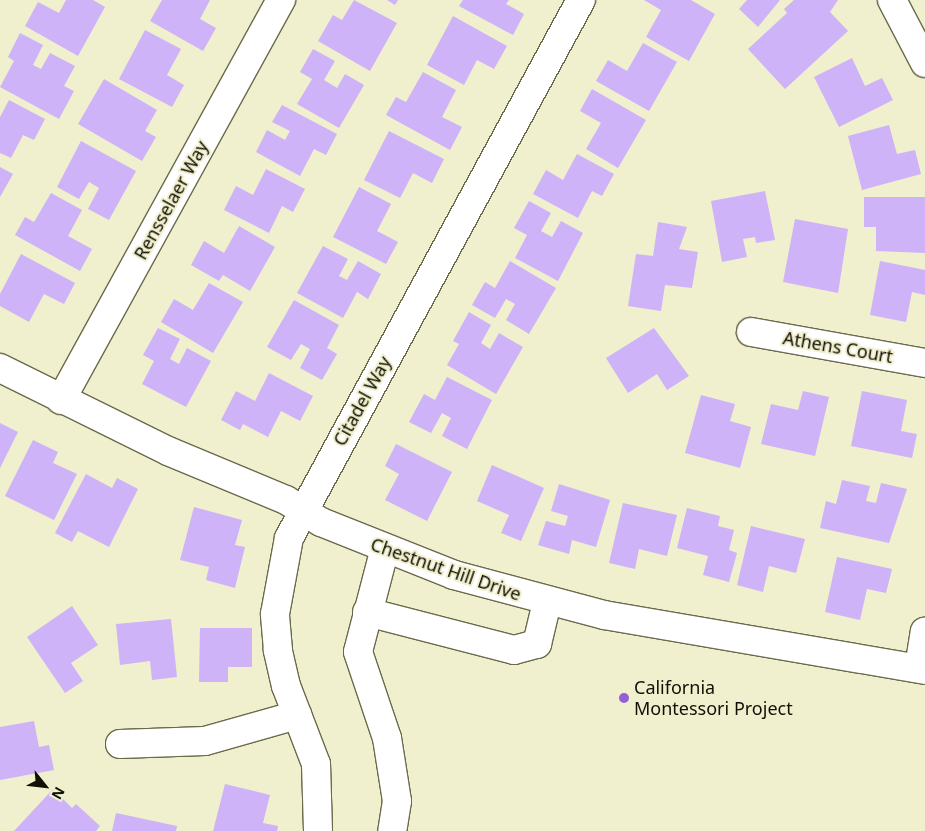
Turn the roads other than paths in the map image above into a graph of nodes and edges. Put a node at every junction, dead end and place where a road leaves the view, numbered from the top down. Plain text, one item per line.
1 (280, 0) edge
2 (582, 0) edge
3 (892, 0) edge
4 (925, 63) edge
5 (751, 332) dead end
6 (925, 363) edge
7 (0, 368) edge
8 (61, 400) junction
9 (302, 510) junction
10 (385, 548) junction
11 (547, 602) junction
12 (367, 612) junction
13 (925, 631) edge
14 (922, 669) edge
15 (297, 715) junction
16 (120, 744) dead end
17 (318, 831) edge
18 (392, 831) edge

1 - 8 street, Rensselaer Way
2 - 9 street, Citadel Way
3 - 4 street
5 - 6 street, Athens Court
7 - 8 street, Chestnut Hill Drive
8 - 9 street, Chestnut Hill Drive
9 - 10 street, Chestnut Hill Drive
9 - 15 street, Citadel Way
10 - 11 street, Chestnut Hill Drive
10 - 12 street
11 - 12 street
11 - 14 street, Chestnut Hill Drive
12 - 18 street
13 - 14 street
15 - 16 street
15 - 17 street, Citadel Way

